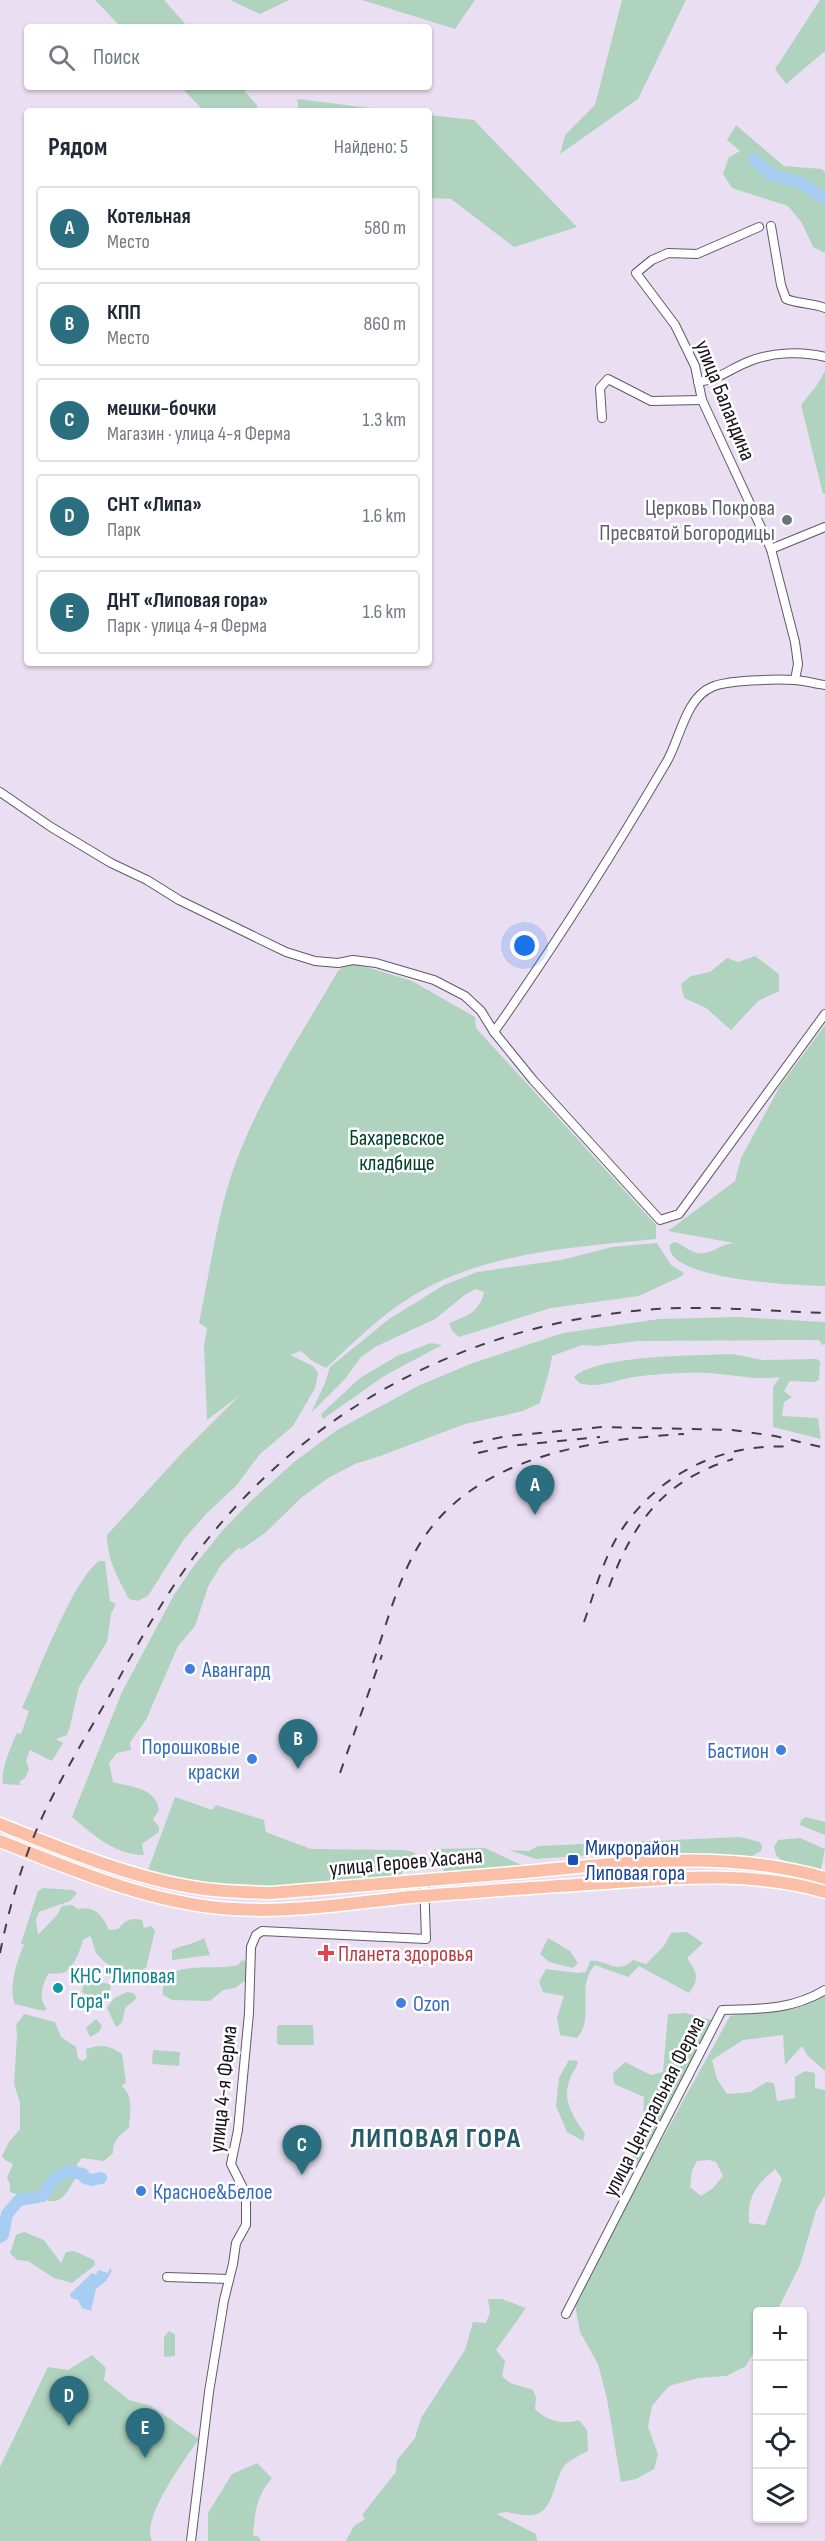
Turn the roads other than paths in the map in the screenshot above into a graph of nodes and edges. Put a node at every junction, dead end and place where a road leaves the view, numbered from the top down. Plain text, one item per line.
1 (771, 226) dead end
2 (759, 227) dead end
3 (825, 308) edge
4 (825, 357) edge
5 (698, 382) junction
6 (702, 400) junction
7 (602, 418) dead end
8 (825, 526) edge
9 (771, 549) junction
10 (795, 680) junction
11 (825, 685) edge
12 (0, 792) edge
13 (825, 1014) edge
14 (494, 1032) junction
15 (0, 1824) edge
16 (0, 1841) edge
17 (825, 1878) edge
18 (424, 1880) junction
19 (825, 1892) edge
20 (426, 1896) junction
21 (825, 1990) edge
22 (167, 2277) dead end
23 (229, 2279) junction
24 (566, 2314) dead end
25 (191, 2541) edge

1 - 3 street
2 - 5 street, улица Баландина
4 - 5 street
5 - 6 street, улица Баландина
6 - 7 street
6 - 9 street, улица Баландина
8 - 9 street
9 - 10 street, улица Баландина
10 - 11 street
10 - 14 street
12 - 14 street
13 - 14 street
15 - 18 main road, улица Героев Хасана
16 - 20 main road, улица Героев Хасана
17 - 18 main road, улица Героев Хасана
18 - 20 street, улица 4-я Ферма
19 - 20 main road, улица Героев Хасана
20 - 23 street, улица 4-я Ферма
21 - 24 street, улица Центральная Ферма
22 - 23 street
23 - 25 street, улица 4-я Ферма

